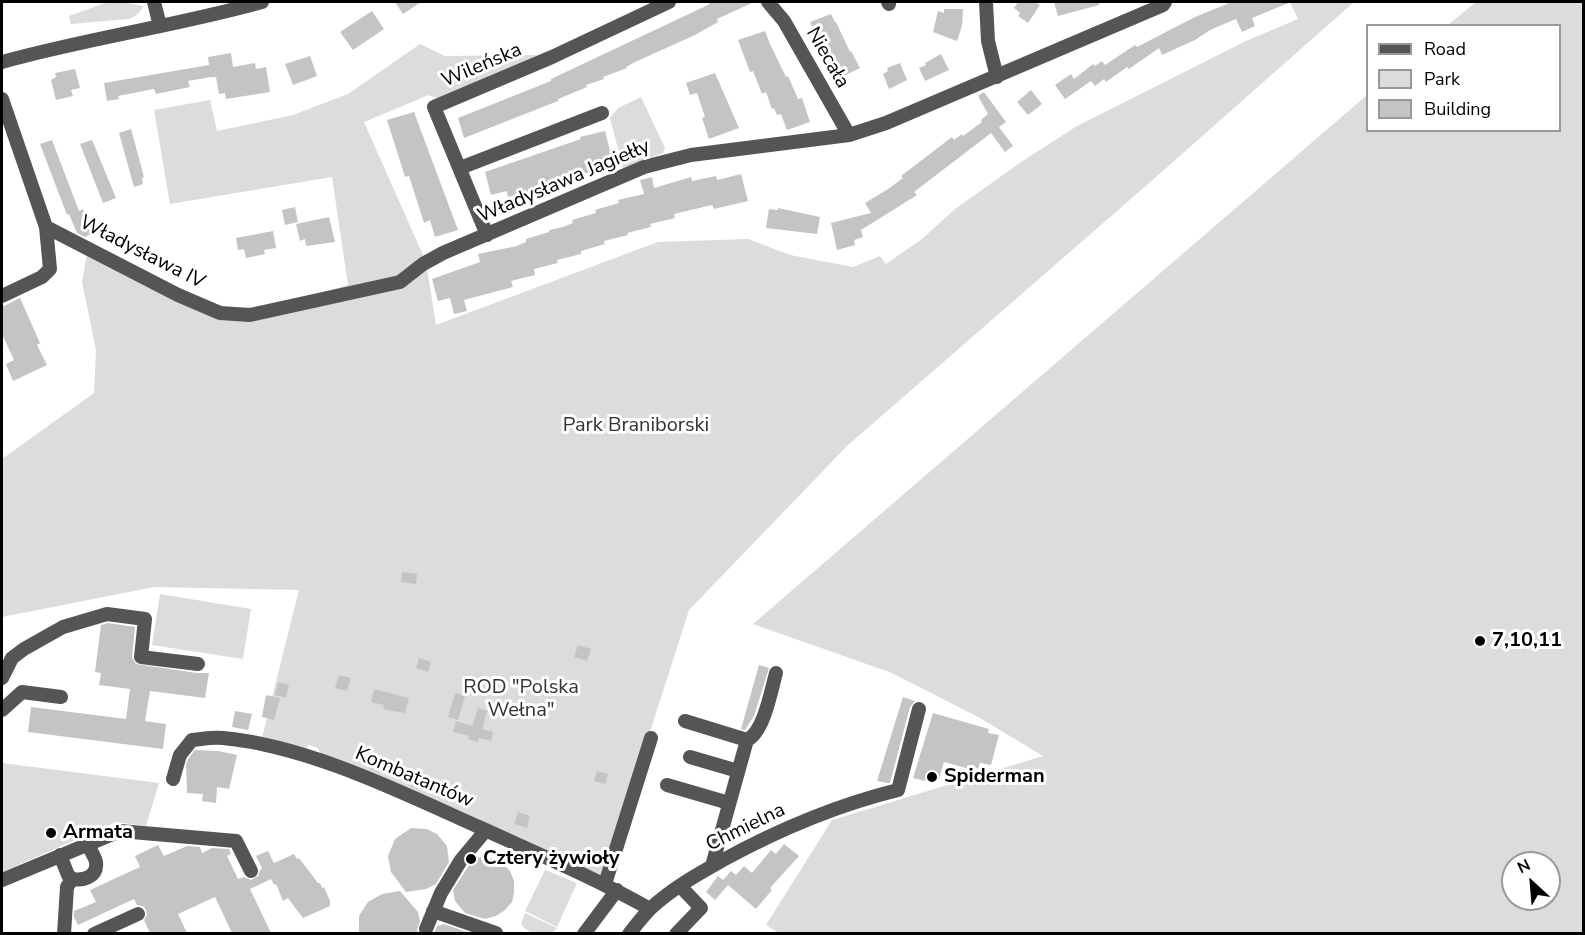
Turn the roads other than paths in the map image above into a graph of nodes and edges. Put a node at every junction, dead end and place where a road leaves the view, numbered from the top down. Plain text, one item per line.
1 (154, 2) edge
2 (262, 2) edge
3 (669, 2) edge
4 (986, 2) edge
5 (1167, 3) edge
6 (774, 4) edge
7 (160, 26) junction
8 (2, 62) edge
9 (997, 77) junction
10 (2, 99) edge
11 (602, 113) dead end
12 (849, 135) junction
13 (460, 168) junction
14 (46, 226) junction
15 (487, 235) junction
16 (2, 296) edge
17 (220, 313) joint
18 (198, 664) dead end
19 (776, 673) dead end
20 (2, 678) edge
21 (61, 697) dead end
22 (919, 709) dead end
23 (2, 710) edge
24 (685, 721) dead end
25 (651, 738) dead end
26 (747, 740) junction
27 (690, 757) dead end
28 (738, 771) junction
29 (173, 779) dead end
30 (667, 785) dead end
31 (729, 803) junction
32 (486, 830) junction
33 (88, 844) junction
34 (60, 855) junction
35 (712, 866) junction
36 (251, 871) dead end
37 (72, 879) junction
38 (2, 880) edge
39 (680, 886) junction
40 (611, 887) junction
41 (650, 909) junction
42 (433, 911) junction
43 (138, 914) dead end
44 (426, 929) dead end
45 (64, 933) edge
46 (94, 933) edge
47 (496, 933) edge
48 (584, 933) edge
49 (629, 933) edge
50 (676, 933) edge

1 - 7 street
2 - 7 street
3 - 13 street, Wileńska
4 - 9 street
5 - 9 street, Władysława Jagiełły
6 - 12 street, Niecała
7 - 8 street
9 - 12 street, Władysława Jagiełły
10 - 14 street, Władysława IV
11 - 13 street
12 - 15 street, Władysława Jagiełły
13 - 15 street, Wileńska
14 - 16 street, Władysława IV
14 - 17 street, Władysława IV
15 - 17 street, Władysława Jagiełły
18 - 20 street
19 - 26 street
21 - 23 street
22 - 35 street, Chmielna
24 - 26 street
25 - 40 street
26 - 28 street
27 - 28 street
28 - 31 street
29 - 32 street, Kombatantów
30 - 31 street
31 - 35 street
32 - 40 street, Kombatantów
32 - 42 street
33 - 34 street
33 - 36 street
33 - 37 street
34 - 37 street
34 - 38 street
35 - 39 street, Chmielna
37 - 45 street
39 - 41 street, Chmielna
39 - 50 street
40 - 41 street, Kombatantów
40 - 48 street
41 - 49 street, Chmielna
42 - 44 street
42 - 47 street
43 - 46 street

